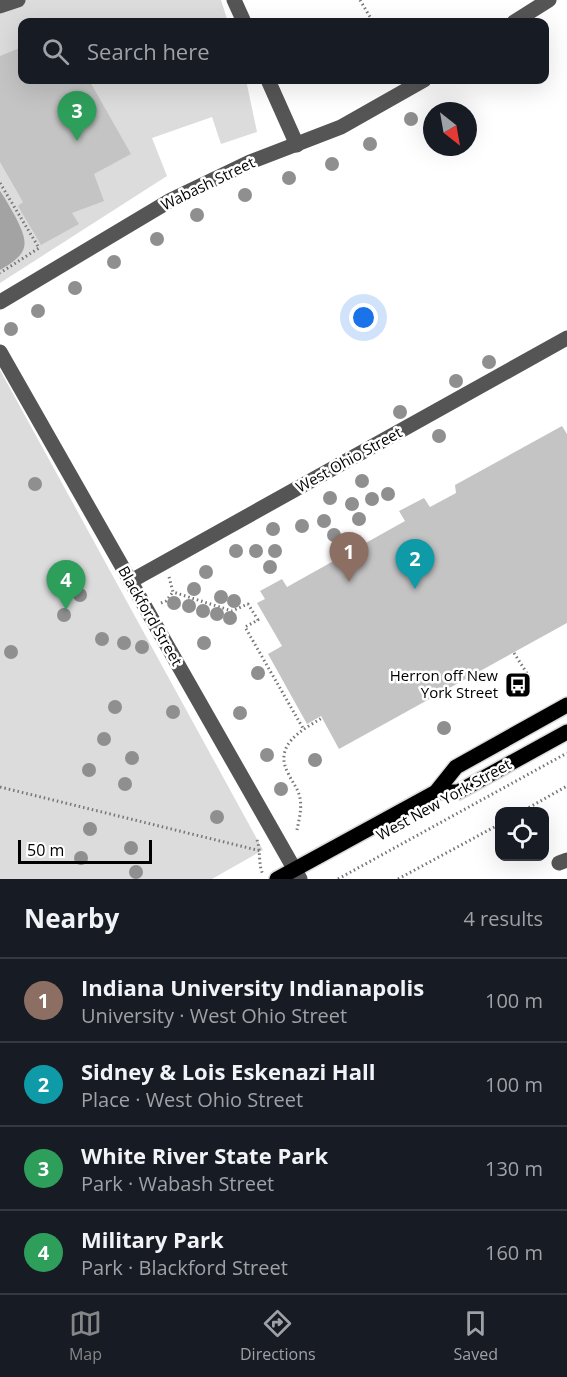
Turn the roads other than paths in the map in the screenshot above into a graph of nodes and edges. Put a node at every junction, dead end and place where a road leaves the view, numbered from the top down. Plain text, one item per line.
1 (18, 0) edge
2 (234, 0) edge
3 (549, 0) edge
4 (0, 6) edge
5 (242, 18) edge
6 (520, 18) edge
7 (270, 84) edge
8 (417, 84) edge
9 (297, 145) junction
10 (0, 302) edge
11 (567, 338) edge
12 (0, 352) edge
13 (131, 582) junction
14 (567, 705) edge
15 (567, 732) edge
16 (436, 792) junction
17 (297, 874) edge
18 (277, 879) edge

1 - 4 street
2 - 5 street
3 - 6 street
7 - 9 street
8 - 9 street, Wabash Street
9 - 10 street, Wabash Street
11 - 13 street, West Ohio Street
12 - 13 street, Blackford Street
13 - 17 street, Blackford Street
14 - 16 main road, West New York Street
15 - 16 main road, West New York Street
16 - 17 main road, West New York Street
17 - 18 main road, West New York Street

